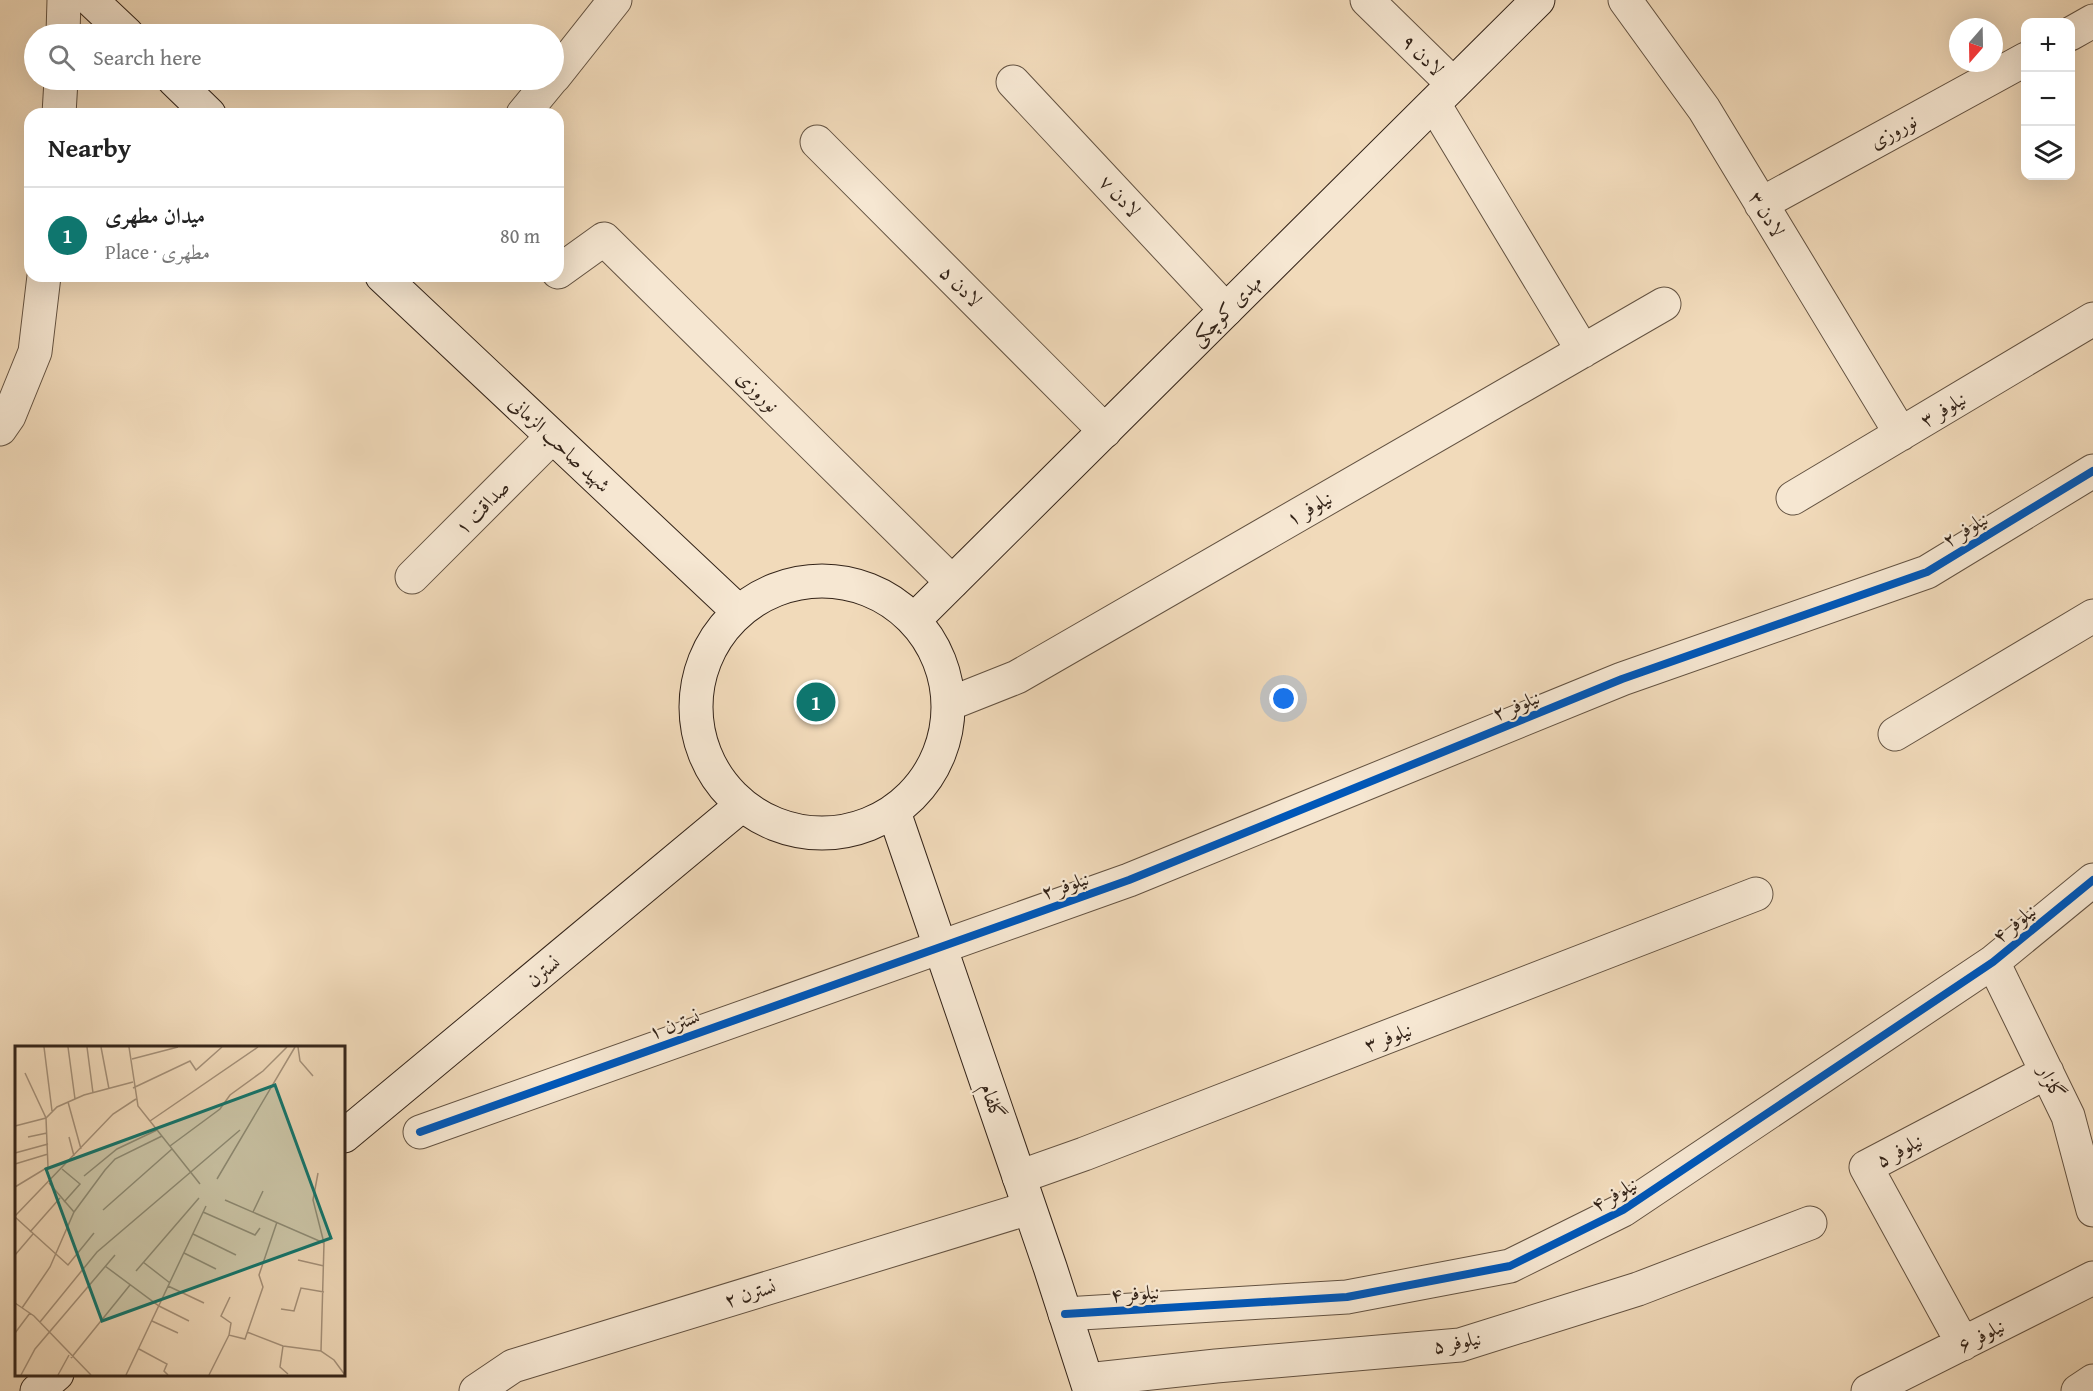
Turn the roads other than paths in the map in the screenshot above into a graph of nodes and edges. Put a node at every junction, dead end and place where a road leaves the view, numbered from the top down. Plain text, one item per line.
1 (64, 0) edge
2 (91, 0) edge
3 (615, 0) edge
4 (1367, 0) edge
5 (1538, 0) edge
6 (1625, 0) edge
7 (2093, 21) edge
8 (63, 24) edge
9 (116, 24) edge
10 (2075, 31) edge
11 (2021, 60) edge
12 (564, 63) edge
13 (1013, 82) dead end
14 (60, 90) edge
15 (184, 90) edge
16 (542, 90) edge
17 (1443, 94) junction
18 (59, 108) edge
19 (203, 108) edge
20 (528, 108) edge
21 (818, 142) dead end
22 (1761, 204) junction
23 (564, 268) edge
24 (43, 282) edge
25 (391, 282) edge
26 (1664, 304) dead end
27 (1226, 310) junction
28 (2093, 320) edge
29 (1583, 351) junction
30 (0, 429) edge
31 (1104, 431) junction
32 (1900, 434) junction
33 (552, 437) junction
34 (2093, 471) edge
35 (1793, 498) dead end
36 (412, 577) dead end
37 (952, 582) junction
38 (738, 610) junction
39 (2093, 616) edge
40 (914, 620) junction
41 (949, 704) junction
42 (1895, 734) dead end
43 (742, 805) junction
44 (894, 812) junction
45 (2093, 880) edge
46 (1756, 894) dead end
47 (939, 946) junction
48 (1993, 962) junction
49 (2047, 1072) junction
50 (2081, 1109) edge
51 (420, 1132) dead end
52 (345, 1135) edge
53 (1019, 1177) junction
54 (1029, 1208) junction
55 (2093, 1210) edge
56 (1810, 1223) dead end
57 (2093, 1278) edge
58 (1065, 1314) junction
59 (1963, 1344) junction
60 (55, 1376) edge
61 (2093, 1381) edge
62 (1088, 1386) edge
63 (37, 1391) edge
64 (476, 1391) edge
65 (1868, 1391) edge
66 (2078, 1391) edge

1 - 8 street
2 - 9 street
3 - 12 street
4 - 17 street, لادن ۹
5 - 17 street, مهدی کوچکی
6 - 22 street, لادن ۳
7 - 10 street
11 - 22 street, نوروزی
13 - 27 street, لادن ۷
14 - 18 street
15 - 19 street
16 - 20 street
17 - 27 street, مهدی کوچکی
17 - 29 street, لادن ۹
21 - 31 street, لادن ۵
22 - 32 street, لادن ۳
23 - 37 street, نوروزی
24 - 30 street
25 - 33 street, شهید صاحب الزمانی
26 - 29 street, نیلوفر ۱
27 - 31 street, مهدی کوچکی
28 - 32 street, نیلوفر ۳
29 - 41 street, نیلوفر ۱
31 - 37 street, مهدی کوچکی
32 - 35 street, نیلوفر ۳
33 - 36 street, صداقت ۱
33 - 38 street, شهید صاحب الزمانی
34 - 47 street, نیلوفر ۲
37 - 40 street, مهدی کوچکی
38 - 40 street
38 - 43 street
39 - 42 street
40 - 41 street
41 - 44 street
43 - 44 street
43 - 52 street, نسترن
44 - 47 street, گلفام
45 - 48 street, نیلوفر ۴
46 - 53 street, نیلوفر ۳
47 - 51 street, نسترن ۱
47 - 53 street, گلفام
48 - 49 street, گلزار
48 - 58 street, نیلوفر ۴
49 - 50 street, گلزار
49 - 59 street, نیلوفر ۵
50 - 55 street, گلزار
53 - 54 street, گلفام
54 - 58 street, گلفام
54 - 64 street, نسترن ۲
56 - 62 street, نیلوفر ۵
57 - 59 street, نیلوفر ۶
58 - 62 street, گلفام
59 - 65 street, نیلوفر ۶
60 - 63 street
61 - 66 street

